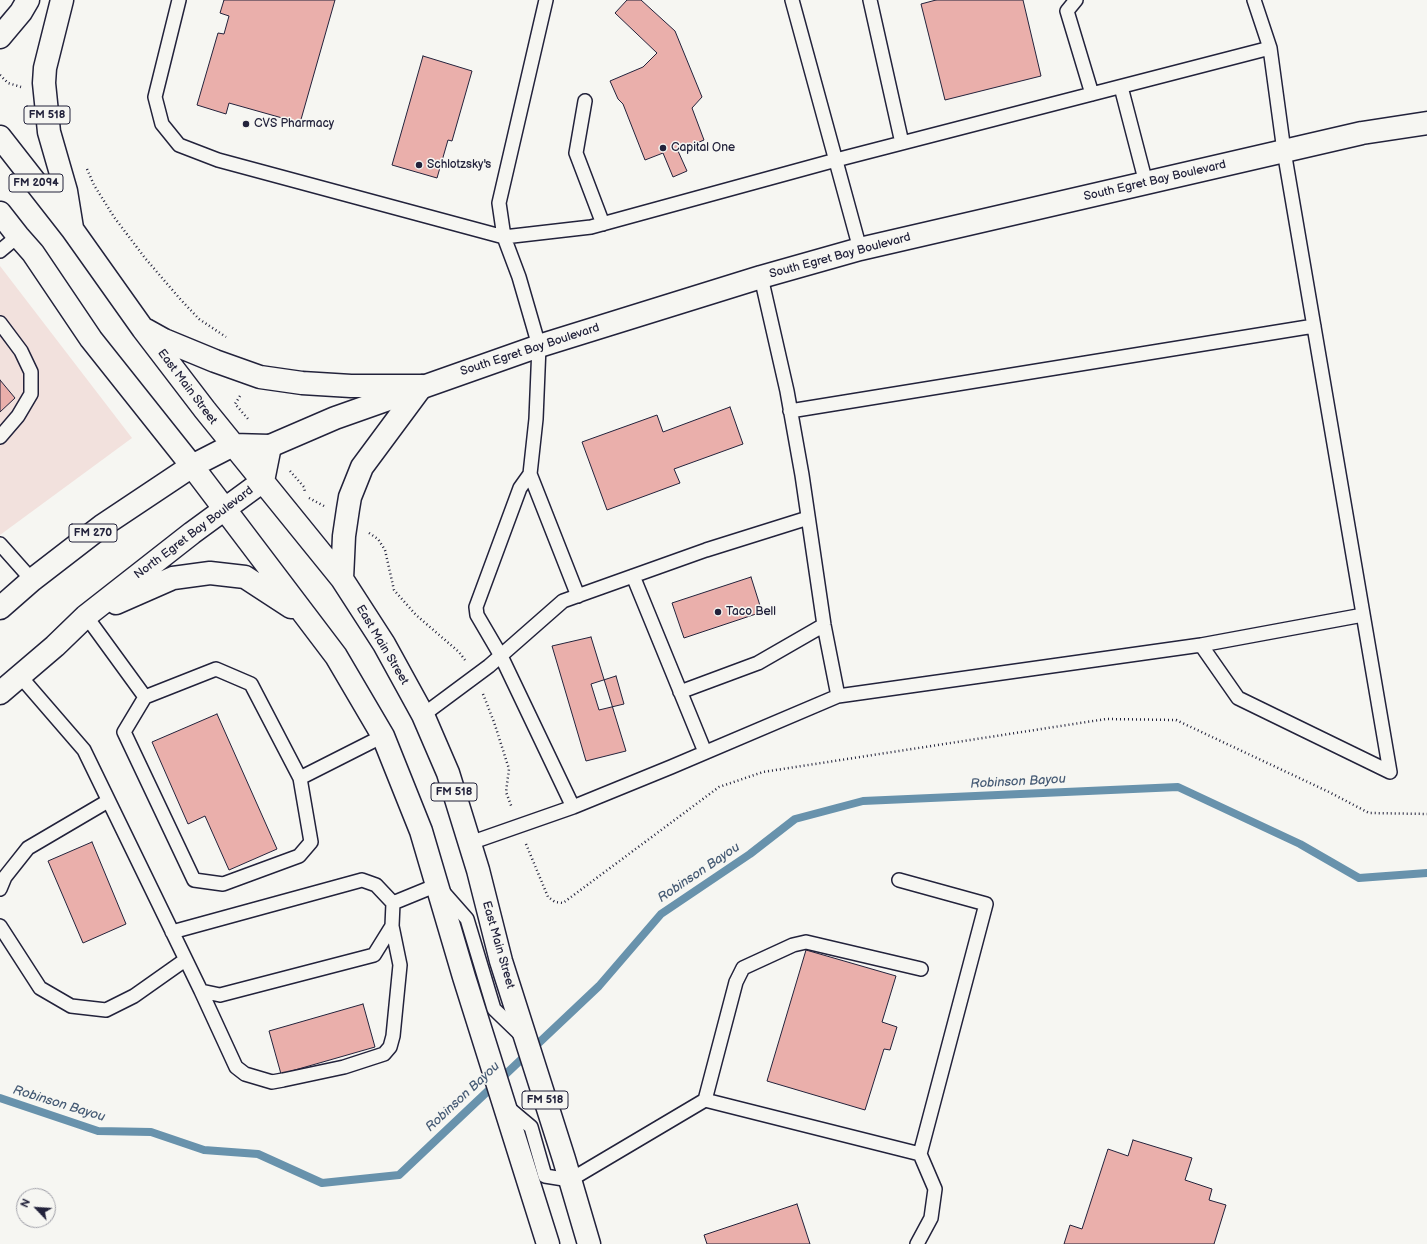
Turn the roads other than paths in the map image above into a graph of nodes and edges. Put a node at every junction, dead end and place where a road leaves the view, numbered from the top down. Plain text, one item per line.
1 (28, 0) edge
2 (62, 0) edge
3 (179, 0) edge
4 (546, 0) edge
5 (792, 0) edge
6 (870, 0) edge
7 (1076, 0) edge
8 (1254, 0) edge
9 (0, 37) edge
10 (1270, 48) junction
11 (1121, 87) junction
12 (1092, 94) junction
13 (585, 101) dead end
14 (1427, 123) edge
15 (0, 137) edge
16 (902, 143) junction
17 (1284, 151) junction
18 (836, 160) junction
19 (1146, 183) junction
20 (0, 213) edge
21 (602, 224) junction
22 (72, 229) junction
23 (18, 236) junction
24 (504, 237) junction
25 (860, 250) junction
26 (0, 251) edge
27 (761, 277) junction
28 (0, 323) edge
29 (1314, 326) junction
30 (143, 329) junction
31 (539, 346) junction
32 (422, 386) junction
33 (790, 411) junction
34 (0, 437) edge
35 (233, 445) junction
36 (270, 446) junction
37 (192, 466) junction
38 (530, 474) junction
39 (263, 481) junction
40 (224, 510) junction
41 (808, 518) junction
42 (0, 544) edge
43 (633, 576) junction
44 (342, 579) junction
45 (32, 580) junction
46 (578, 596) junction
47 (0, 608) edge
48 (304, 615) junction
49 (1363, 615) junction
50 (86, 616) junction
51 (824, 625) junction
52 (1201, 645) junction
53 (501, 656) junction
54 (20, 676) junction
55 (680, 692) junction
56 (0, 693) edge
57 (145, 696) junction
58 (838, 696) junction
59 (423, 715) junction
60 (383, 736) junction
61 (705, 752) junction
62 (300, 778) junction
63 (108, 801) junction
64 (573, 807) junction
65 (470, 843) junction
66 (899, 880) dead end
67 (437, 885) junction
68 (0, 889) edge
69 (393, 903) junction
70 (0, 926) edge
71 (392, 926) junction
72 (172, 932) junction
73 (185, 960) junction
74 (921, 969) dead end
75 (200, 991) junction
76 (526, 1040) junction
77 (705, 1100) junction
78 (504, 1104) junction
79 (920, 1154) junction
80 (570, 1180) junction
81 (548, 1244) edge
82 (589, 1244) edge
83 (917, 1244) edge

1 - 9 main road
2 - 22 main road, FM 518
3 - 24 lane
4 - 24 lane
5 - 18 lane
6 - 16 lane
7 - 12 lane
8 - 10 lane
10 - 11 lane
10 - 17 lane
11 - 12 lane
11 - 19 lane
12 - 16 lane
13 - 21 lane
14 - 17 main road, South Egret Bay Boulevard / FM 270
15 - 22 main road, East Main Street / FM 2094
16 - 18 lane
17 - 19 main road, South Egret Bay Boulevard / FM 270
17 - 29 lane
18 - 21 lane
18 - 25 lane
19 - 25 main road, South Egret Bay Boulevard / FM 270
20 - 23 main road, FM 518
21 - 24 lane
22 - 30 main road, East Main Street / FM 518
23 - 26 lane
23 - 37 main road, FM 518
24 - 31 lane
25 - 27 main road, South Egret Bay Boulevard / FM 270
27 - 31 main road, South Egret Bay Boulevard / FM 270
27 - 33 lane
28 - 34 lane
29 - 33 lane
29 - 49 lane
30 - 32 main road
30 - 35 main road, East Main Street / FM 518
31 - 32 main road, South Egret Bay Boulevard / FM 270
31 - 38 lane
32 - 36 main road, South Egret Bay Boulevard / FM 270
32 - 44 main road
33 - 41 lane
35 - 36 main road, FM 270
35 - 37 main road, FM 270
35 - 39 main road, East Main Street / FM 518
36 - 39 main road, North Egret Bay Boulevard
37 - 40 main road, FM 518
37 - 45 main road, FM 270
38 - 46 lane
38 - 53 lane
39 - 40 main road, North Egret Bay Boulevard
39 - 44 main road, East Main Street / FM 518
40 - 48 main road, FM 518
40 - 50 main road, North Egret Bay Boulevard
41 - 43 lane
41 - 51 lane
42 - 45 lane
43 - 46 lane
43 - 55 lane
44 - 59 main road, East Main Street / FM 518
45 - 47 main road, FM 270
46 - 53 lane
48 - 50 main road
48 - 60 main road, FM 518
49 - 52 lane
49 - 52 lane
50 - 54 main road, North Egret Bay Boulevard
50 - 57 lane
51 - 55 lane
51 - 58 lane
52 - 58 lane
53 - 59 lane
53 - 64 lane
54 - 56 main road, North Egret Bay Boulevard
54 - 63 lane
55 - 61 lane
57 - 62 lane
57 - 62 lane
58 - 61 lane
59 - 65 main road, East Main Street / FM 518
60 - 62 lane
60 - 67 main road, FM 518
61 - 64 lane
63 - 68 lane
63 - 72 lane
64 - 65 lane
65 - 76 main road, East Main Street / FM 518
66 - 79 lane
67 - 69 lane
67 - 76 lane
67 - 78 main road, FM 518
69 - 71 lane
69 - 72 lane
70 - 73 lane
71 - 75 lane
71 - 75 lane
72 - 73 lane
73 - 75 lane
74 - 77 lane
76 - 80 main road, East Main Street / FM 518
77 - 79 lane
77 - 80 lane
78 - 80 lane
78 - 81 main road, FM 518
79 - 83 lane
80 - 82 main road, East Main Street / FM 518

